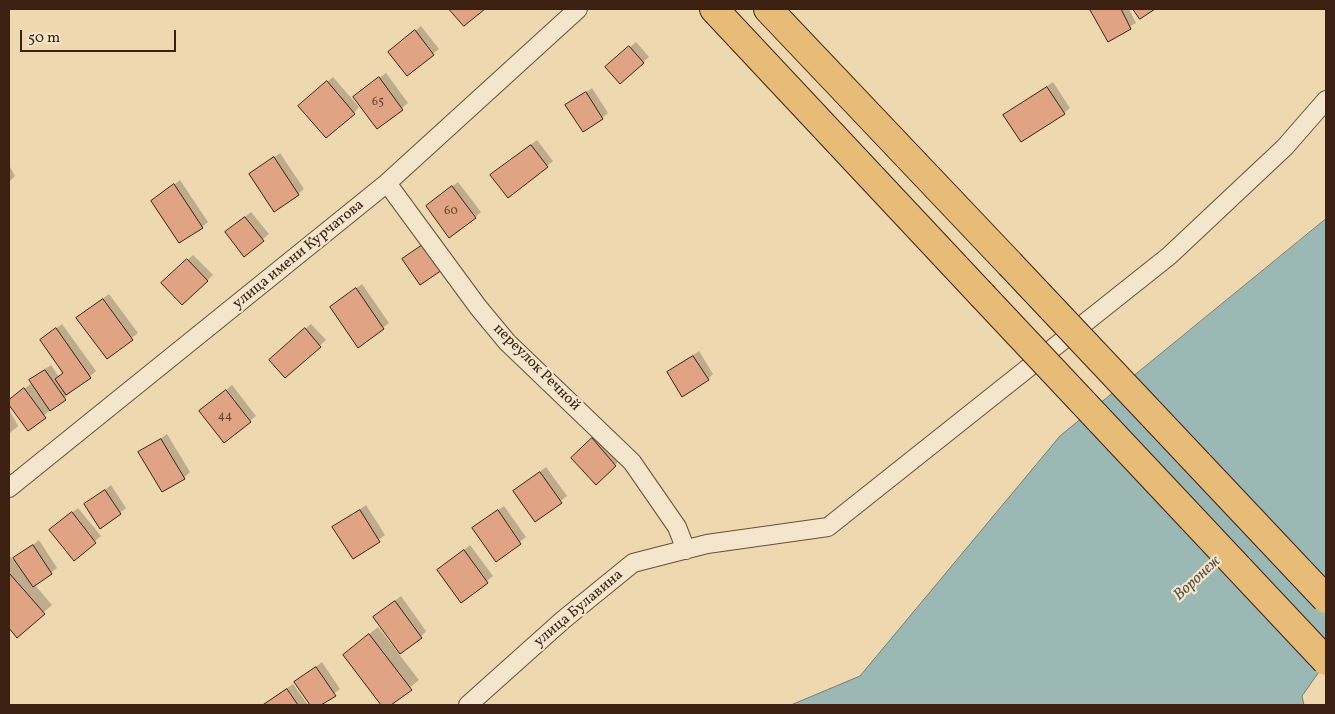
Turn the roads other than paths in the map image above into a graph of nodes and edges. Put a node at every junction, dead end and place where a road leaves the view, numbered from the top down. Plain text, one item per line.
1 (578, 9) edge
2 (714, 9) edge
3 (768, 9) edge
4 (1326, 100) edge
5 (387, 183) junction
6 (9, 488) edge
7 (686, 550) junction
8 (1326, 599) edge
9 (1326, 661) edge
10 (468, 705) edge

1 - 5 street, улица имени Курчатова
2 - 9 highway, bridge
3 - 8 highway, bridge
4 - 7 street, улица Булавина
5 - 6 street, улица имени Курчатова
5 - 7 street, переулок Речной
7 - 10 street, улица Булавина

